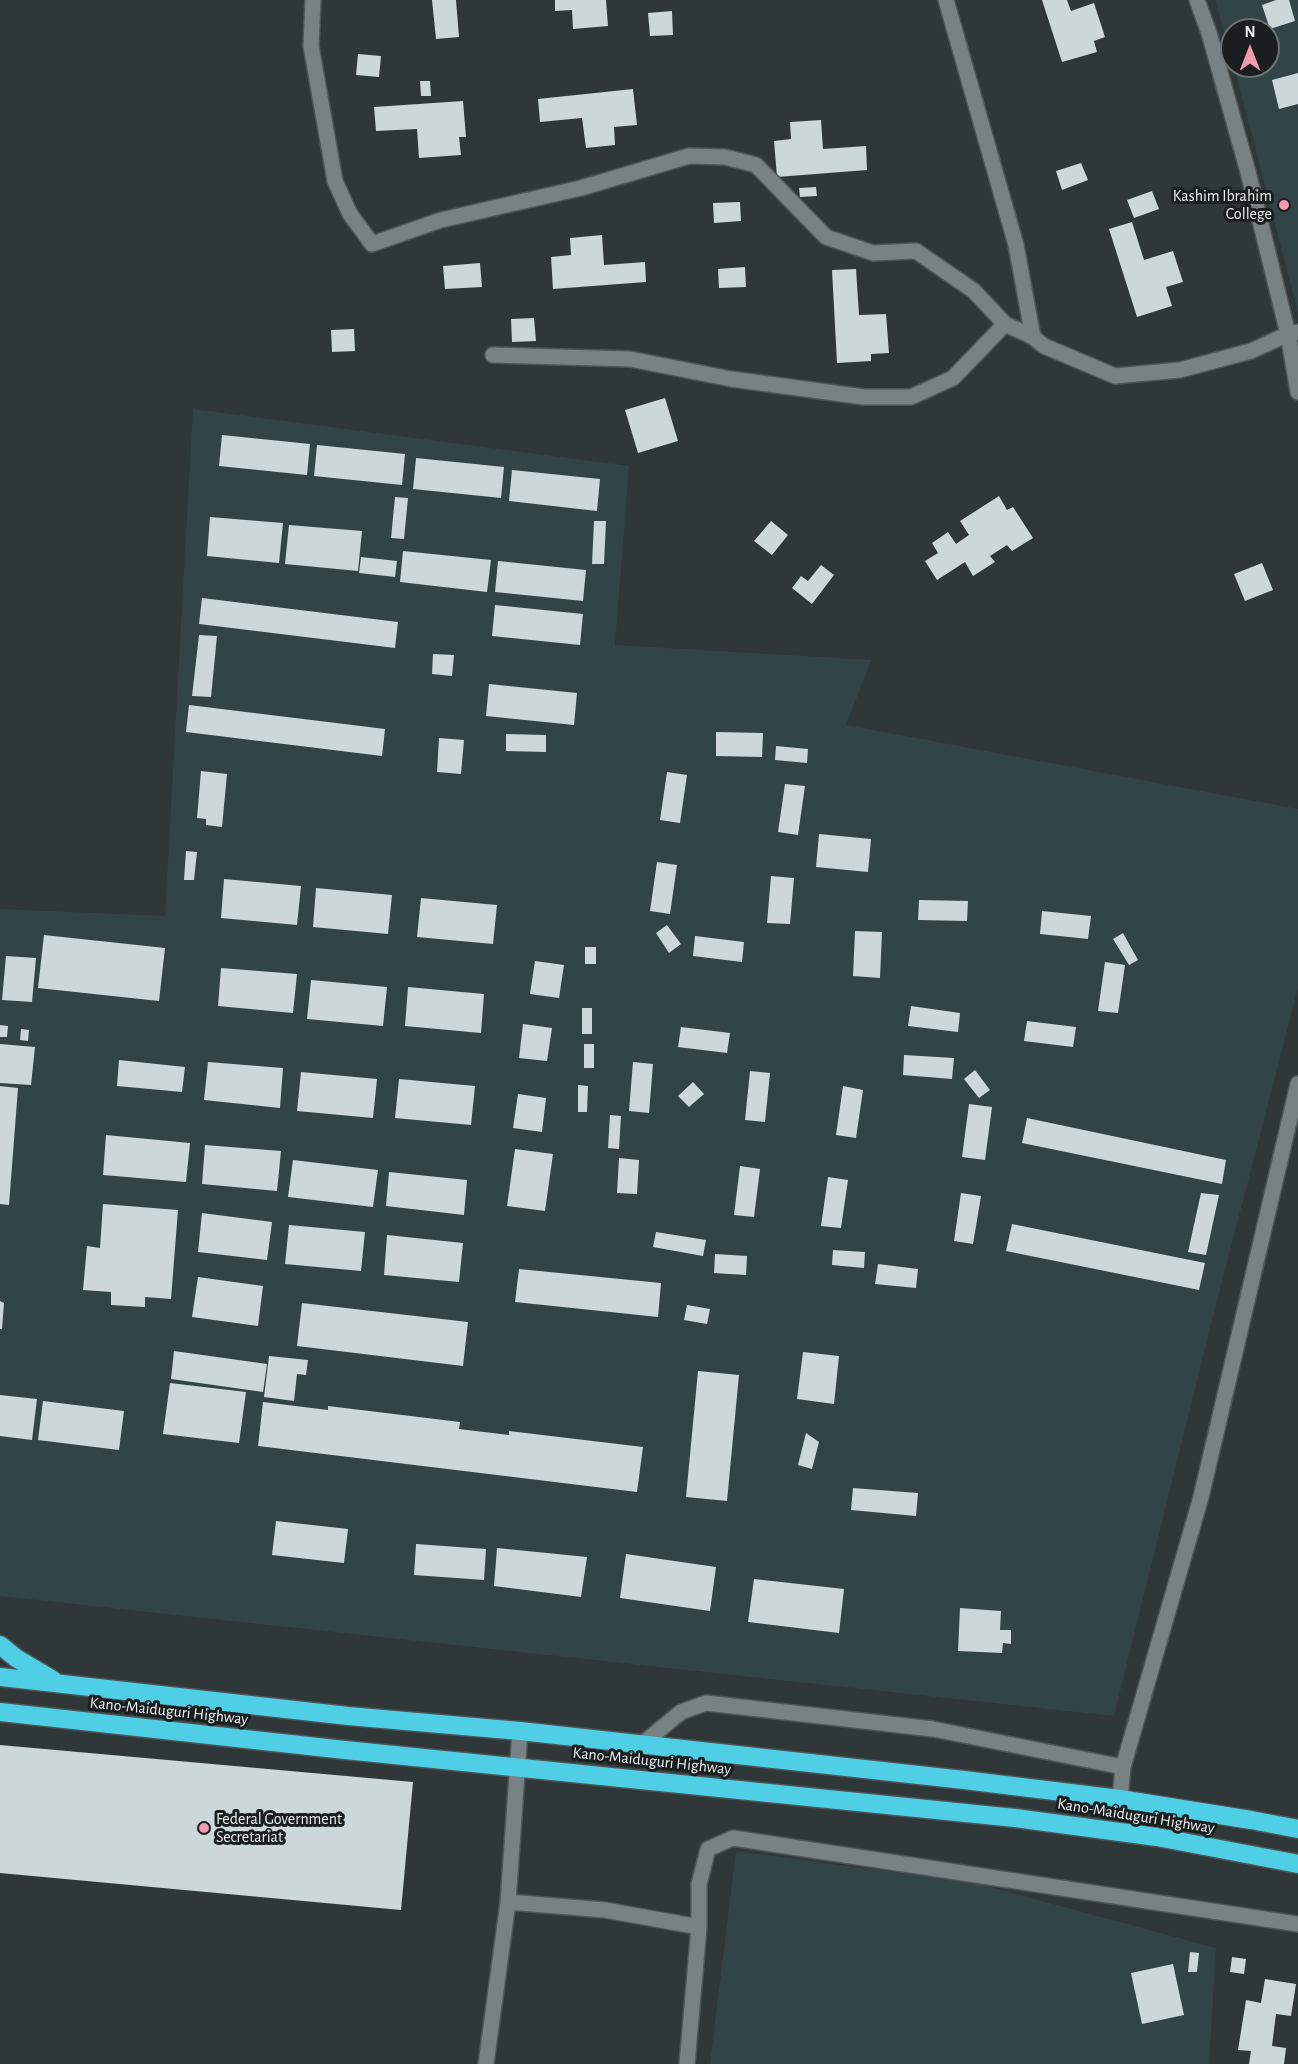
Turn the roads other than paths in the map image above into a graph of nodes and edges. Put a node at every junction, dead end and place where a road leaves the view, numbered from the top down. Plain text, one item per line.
1 (314, 0) edge
2 (946, 0) edge
3 (1197, 0) edge
4 (1005, 324) junction
5 (1293, 333) edge
6 (1033, 337) junction
7 (493, 355) dead end
8 (1298, 392) edge
9 (1298, 1084) edge
10 (0, 1645) edge
11 (0, 1677) edge
12 (57, 1683) junction
13 (0, 1712) edge
14 (520, 1731) junction
15 (641, 1745) junction
16 (516, 1767) junction
17 (1123, 1767) junction
18 (1120, 1799) junction
19 (1298, 1829) edge
20 (1298, 1864) edge
21 (508, 1902) junction
22 (1298, 1924) edge
23 (699, 1927) junction
24 (486, 2064) edge
25 (687, 2064) edge

1 - 4 street
2 - 6 street
3 - 5 street
4 - 6 street
4 - 7 street
5 - 6 street
5 - 8 street
9 - 17 street
10 - 12 highway
11 - 12 highway, Kano-Maiduguri Highway
12 - 14 highway, Kano-Maiduguri Highway
13 - 16 highway, Kano-Maiduguri Highway
14 - 15 highway, Kano-Maiduguri Highway
14 - 16 street
15 - 17 street
15 - 18 highway, Kano-Maiduguri Highway
16 - 20 highway, Kano-Maiduguri Highway
16 - 21 street
17 - 18 street
18 - 19 highway, Kano-Maiduguri Highway
21 - 23 street
21 - 24 street
22 - 23 street
23 - 25 street

